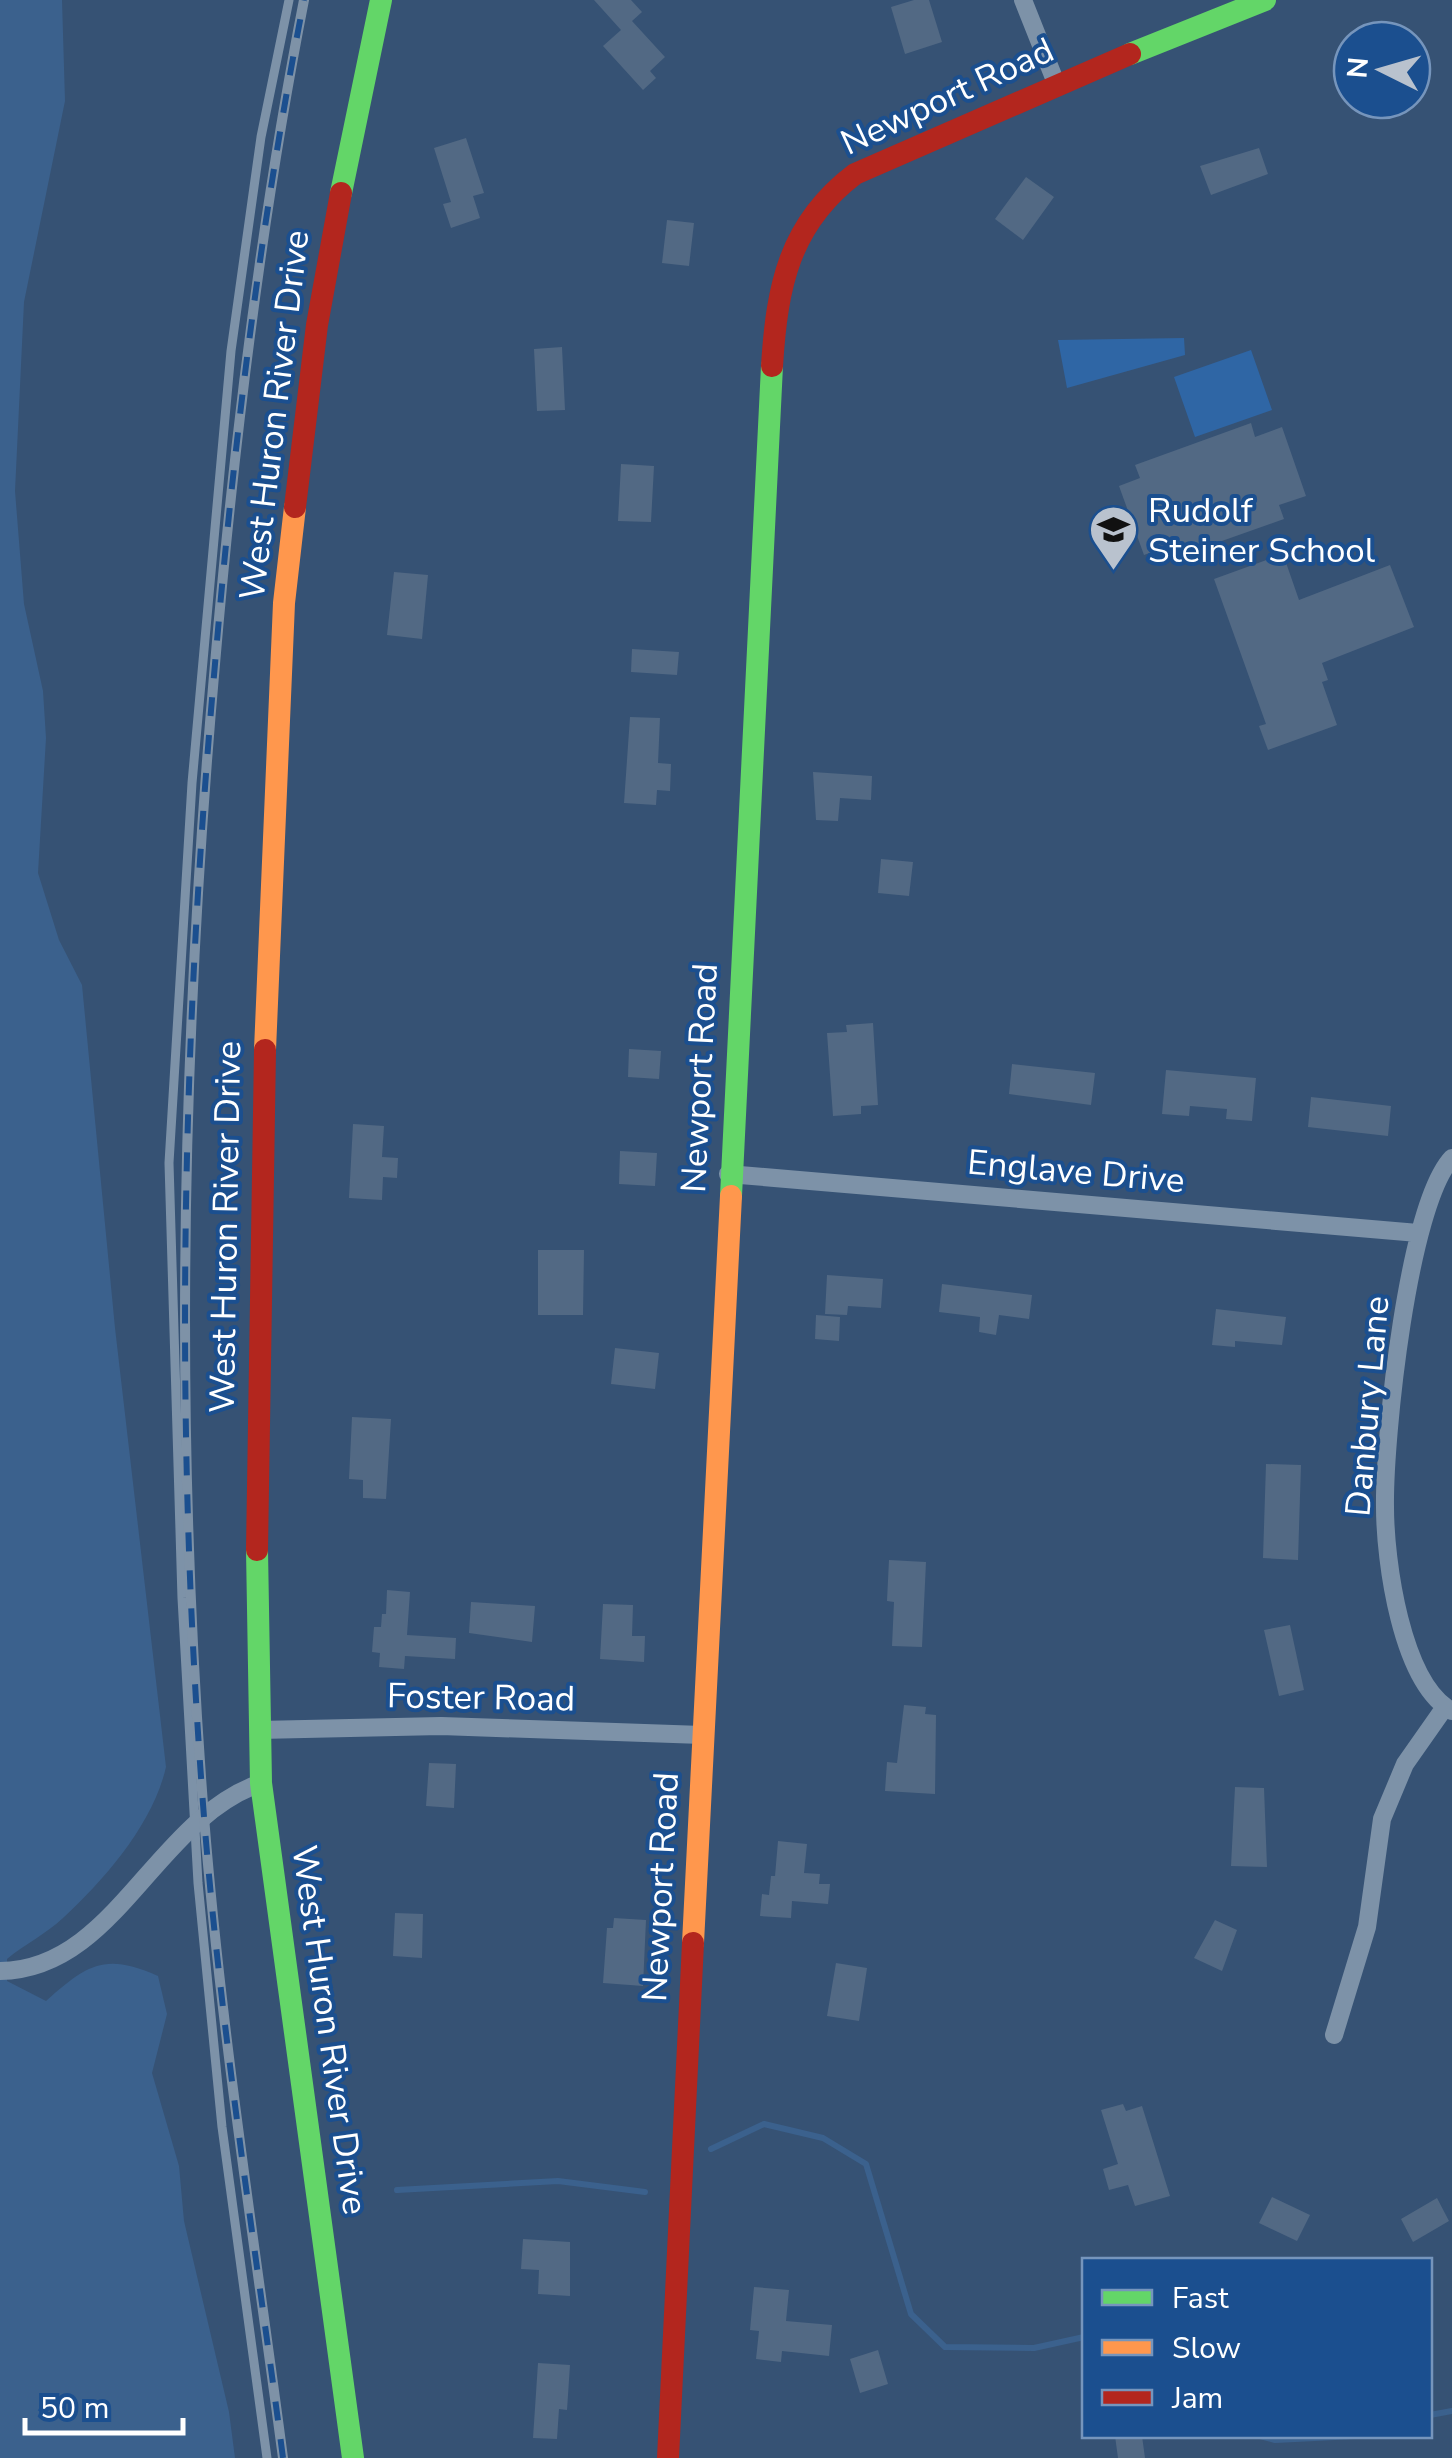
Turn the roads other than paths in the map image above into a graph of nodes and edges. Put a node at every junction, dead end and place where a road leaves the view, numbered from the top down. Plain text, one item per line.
1 (289, 0) edge
2 (381, 0) edge
3 (1023, 0) edge
4 (1265, 0) edge
5 (1056, 83) junction
6 (1452, 1158) edge
7 (728, 1174) junction
8 (1418, 1233) junction
9 (1449, 1709) edge
10 (259, 1730) junction
11 (702, 1735) junction
12 (262, 1784) junction
13 (194, 1823) junction
14 (9, 1971) edge
15 (1334, 2035) dead end
16 (267, 2458) edge
17 (352, 2458) edge
18 (668, 2458) edge

1 - 13 lane
2 - 10 street, West Huron River Drive
3 - 5 street
4 - 5 street, Newport Road
5 - 7 street, Newport Road
6 - 8 street, Danbury Lane
7 - 8 street, Englave Drive
7 - 11 street, Newport Road
8 - 9 street, Danbury Lane
9 - 15 street
10 - 11 street, Foster Road
10 - 12 street, West Huron River Drive
11 - 18 street, Newport Road
12 - 13 street
12 - 17 street, West Huron River Drive
13 - 14 street
13 - 16 lane

